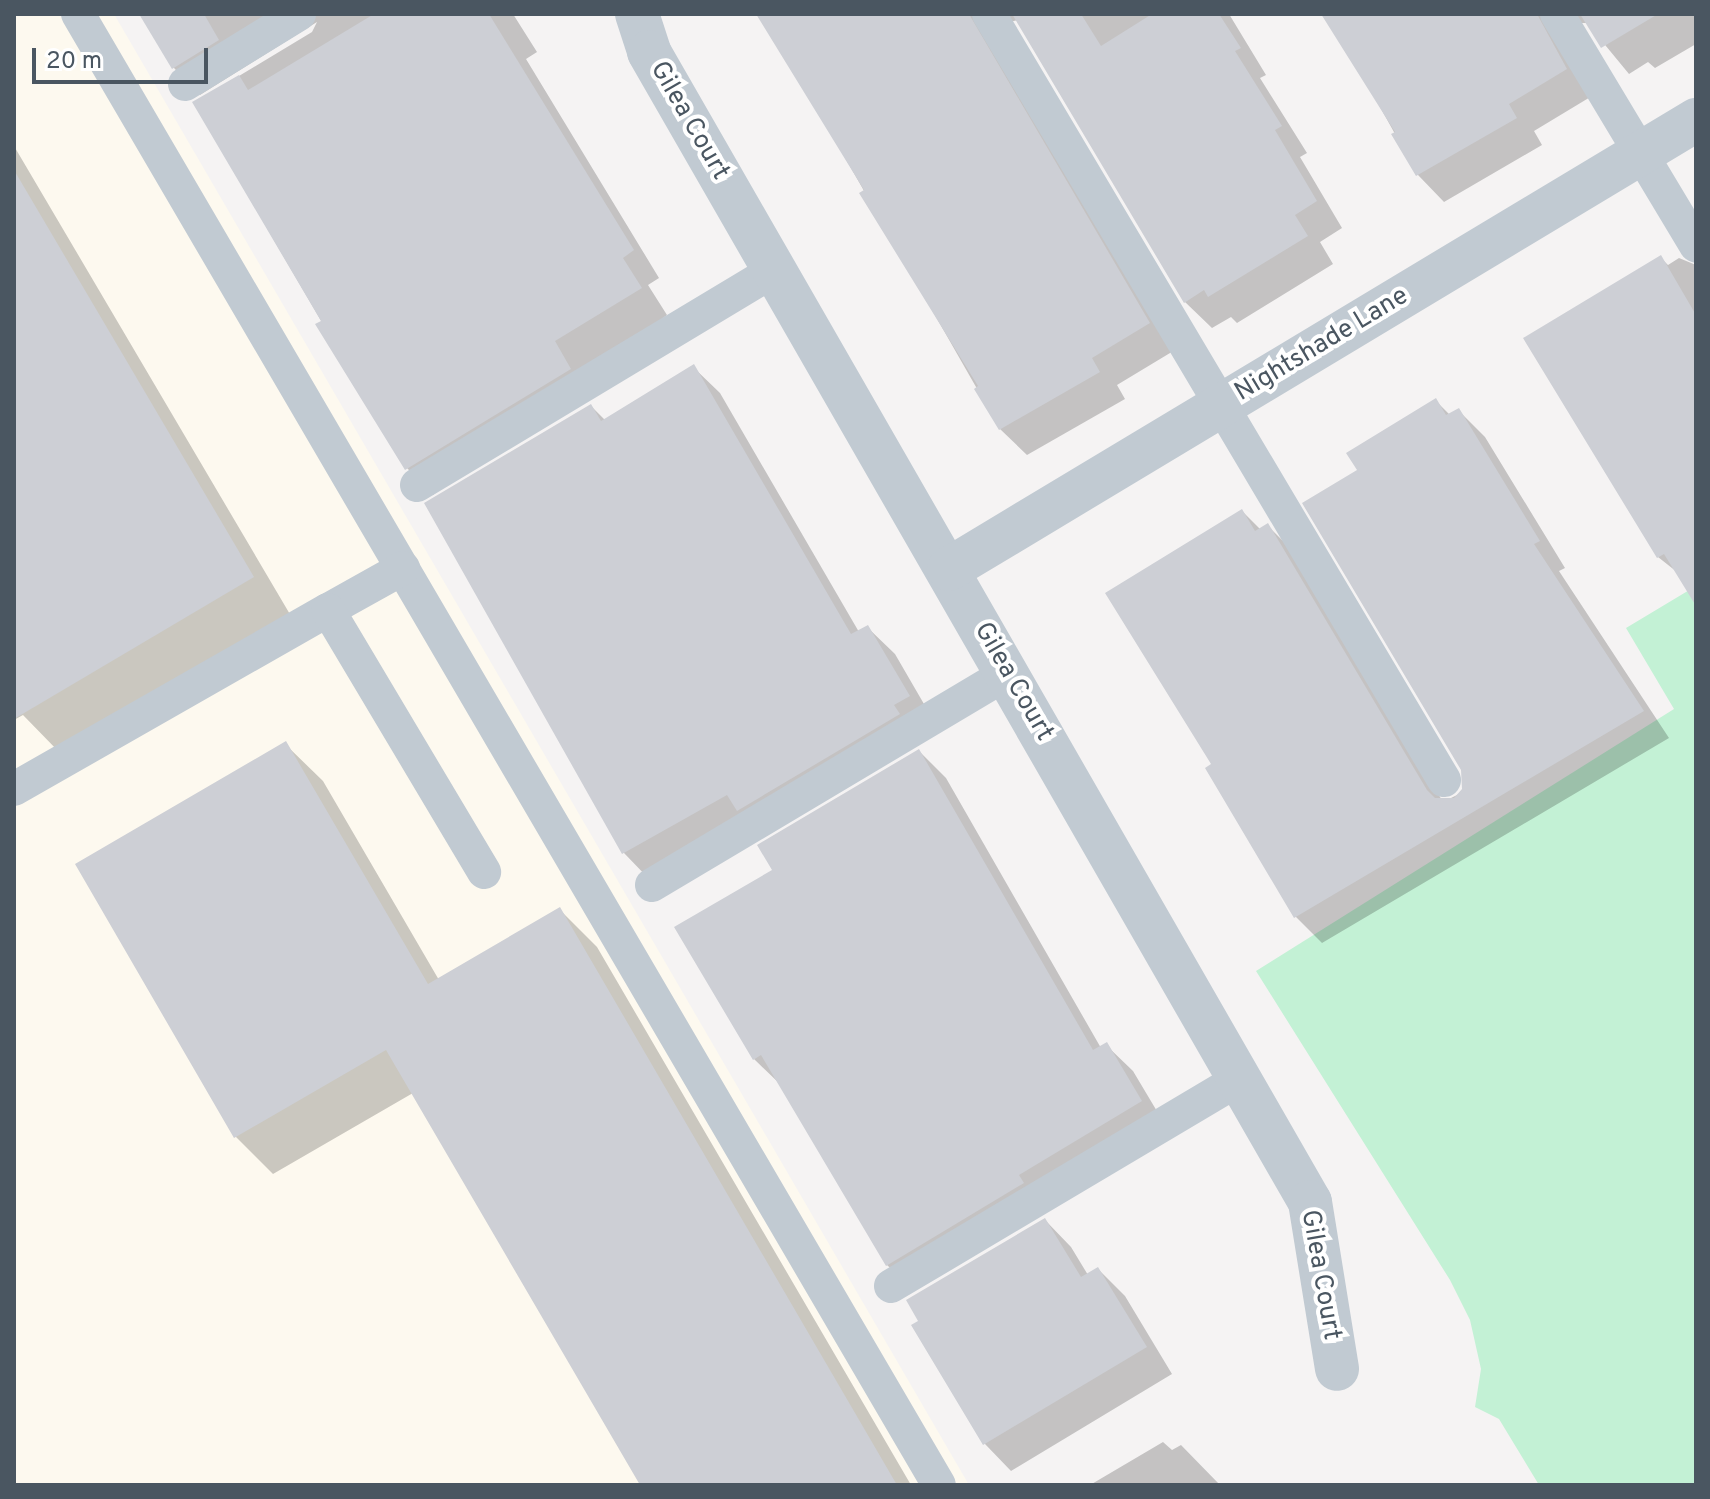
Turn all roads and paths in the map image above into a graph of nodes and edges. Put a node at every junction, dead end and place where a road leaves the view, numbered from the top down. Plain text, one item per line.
1 (78, 14) edge
2 (299, 14) edge
3 (637, 14) edge
4 (989, 14) edge
5 (1557, 14) edge
6 (185, 84) dead end
7 (1696, 120) edge
8 (1641, 153) junction
9 (1696, 245) edge
10 (775, 270) junction
11 (1222, 405) junction
12 (417, 485) dead end
13 (403, 568) junction
14 (949, 569) junction
15 (328, 610) junction
16 (1007, 673) junction
17 (1444, 780) dead end
18 (14, 789) edge
19 (484, 872) dead end
20 (652, 885) dead end
21 (1239, 1079) junction
22 (891, 1286) dead end
23 (1337, 1369) dead end
24 (939, 1485) edge

1 - 13 lane
2 - 6 lane
3 - 10 street, Gilea Court
4 - 11 lane
5 - 8 lane
7 - 8 street, Nightshade Lane
8 - 9 lane
8 - 11 street, Nightshade Lane
10 - 12 lane
10 - 14 street, Gilea Court
11 - 14 street, Nightshade Lane
11 - 17 lane
13 - 15 lane
13 - 24 lane
14 - 16 street, Gilea Court
15 - 18 lane
15 - 19 lane
16 - 20 lane
16 - 21 street, Gilea Court
21 - 22 lane
21 - 23 street, Gilea Court

